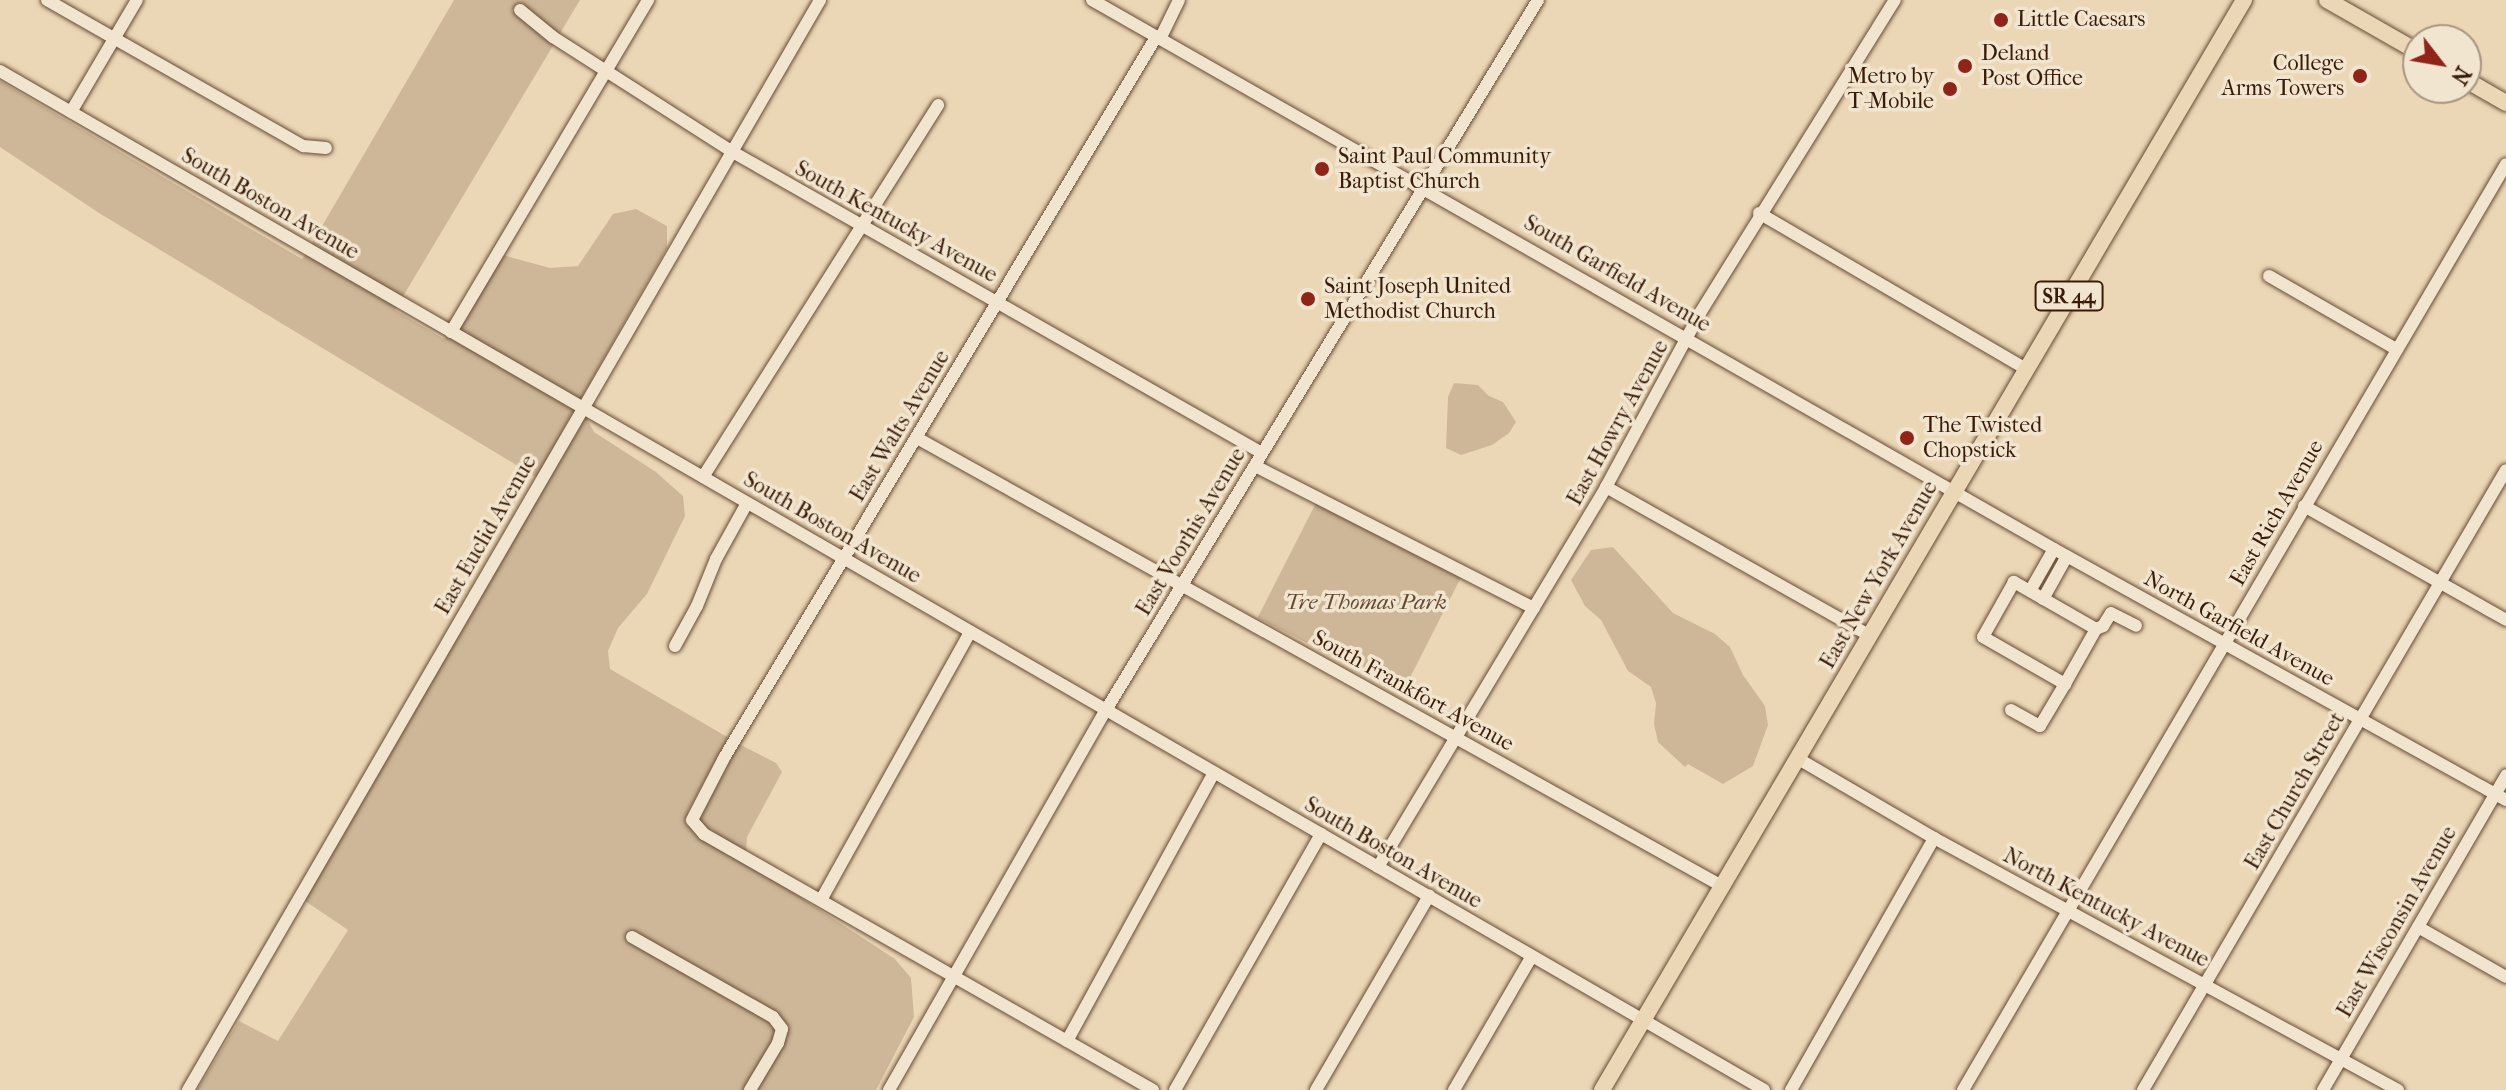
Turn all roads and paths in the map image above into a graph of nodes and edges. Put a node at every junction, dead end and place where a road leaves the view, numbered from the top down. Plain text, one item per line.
1 (47, 0) edge
2 (137, 0) edge
3 (648, 0) edge
4 (820, 0) edge
5 (1092, 0) edge
6 (1179, 0) edge
7 (1538, 0) edge
8 (1895, 0) edge
9 (2244, 0) edge
10 (2327, 0) edge
11 (520, 10) dead end
12 (1158, 38) junction
13 (113, 39) junction
14 (2402, 43) edge
15 (0, 71) edge
16 (605, 71) junction
17 (2482, 89) edge
18 (2506, 103) edge
19 (938, 105) dead end
20 (71, 112) junction
21 (326, 148) dead end
22 (731, 151) junction
23 (2506, 164) edge
24 (1424, 188) junction
25 (1759, 213) junction
26 (860, 225) junction
27 (2269, 276) dead end
28 (998, 302) junction
29 (451, 332) junction
30 (1689, 338) junction
31 (2396, 349) junction
32 (2026, 369) junction
33 (582, 408) junction
34 (917, 438) junction
35 (1262, 453) junction
36 (1255, 466) junction
37 (2506, 470) edge
38 (703, 477) junction
39 (1606, 487) junction
40 (1953, 492) junction
41 (747, 503) junction
42 (2304, 506) junction
43 (2054, 549) junction
44 (2067, 556) junction
45 (843, 558) junction
46 (2441, 583) junction
47 (1183, 585) junction
48 (2030, 591) junction
49 (2043, 599) junction
50 (1534, 608) junction
51 (2506, 620) edge
52 (2136, 626) dead end
53 (2096, 629) junction
54 (970, 632) junction
55 (1869, 635) junction
56 (2224, 642) junction
57 (675, 646) dead end
58 (2065, 684) junction
59 (1106, 710) junction
60 (2011, 710) dead end
61 (2360, 719) junction
62 (1455, 738) junction
63 (1797, 758) junction
64 (1214, 773) junction
65 (2506, 775) edge
66 (2500, 797) edge
67 (1321, 834) junction
68 (1934, 838) junction
69 (1378, 867) junction
70 (1722, 886) junction
71 (1429, 896) junction
72 (821, 900) junction
73 (2069, 909) junction
74 (2418, 927) junction
75 (632, 937) dead end
76 (1532, 956) junction
77 (954, 977) junction
78 (2506, 977) edge
79 (2206, 984) junction
80 (1643, 1020) junction
81 (1067, 1041) junction
82 (2341, 1058) junction
83 (188, 1090) edge
84 (750, 1090) edge
85 (889, 1090) edge
86 (1153, 1090) edge
87 (1175, 1090) edge
88 (1316, 1090) edge
89 (1454, 1090) edge
90 (1602, 1090) edge
91 (1764, 1090) edge
92 (1791, 1090) edge
93 (1963, 1090) edge
94 (2143, 1090) edge
95 (2323, 1090) edge
96 (2398, 1090) edge

1 - 13 street
2 - 13 street
3 - 16 street
4 - 22 street, East Euclid Avenue
5 - 12 street, South Garfield Avenue
6 - 12 street, East Walts Avenue
7 - 24 street, East Voorhis Avenue
8 - 25 street, East Howry Avenue
9 - 32 main road, East New York Avenue / SR 44
10 - 14 main road
11 - 16 street, South Kentucky Avenue
12 - 24 street, South Garfield Avenue
12 - 28 street, East Walts Avenue
13 - 20 street
13 - 21 street
15 - 20 street, South Boston Avenue
16 - 22 street, South Kentucky Avenue
16 - 29 street
17 - 18 main road
19 - 26 street
20 - 29 street, South Boston Avenue
22 - 26 street, South Kentucky Avenue
22 - 33 street, East Euclid Avenue
23 - 31 street, East Rich Avenue
24 - 30 street, South Garfield Avenue
24 - 35 street, East Voorhis Avenue
25 - 30 street, East Howry Avenue
25 - 32 street
26 - 28 street, South Kentucky Avenue
26 - 38 street
27 - 31 street
28 - 34 street, East Walts Avenue
28 - 35 street, South Kentucky Avenue
29 - 33 street, South Boston Avenue
30 - 39 street, East Howry Avenue
30 - 40 street, South Garfield Avenue
31 - 42 street, East Rich Avenue
32 - 40 main road, East New York Avenue / SR 44
33 - 38 street, South Boston Avenue
33 - 83 street, East Euclid Avenue
34 - 45 street, East Walts Avenue
34 - 47 street, South Frankfort Avenue
35 - 36 street, East Voorhis Avenue
36 - 47 street, East Voorhis Avenue
36 - 50 street
37 - 46 street, East Church Street
38 - 41 street, South Boston Avenue
39 - 50 street, East Howry Avenue
39 - 55 street
40 - 43 street, North Garfield Avenue
40 - 55 main road, East New York Avenue / SR 44
41 - 45 street, South Boston Avenue
41 - 57 street
42 - 46 street
42 - 56 street, East Rich Avenue
43 - 44 street, North Garfield Avenue
43 - 48 street
44 - 49 street
44 - 56 street, North Garfield Avenue
45 - 54 street, South Boston Avenue
45 - 72 street, East Walts Avenue
46 - 51 street
46 - 61 street, East Church Street
47 - 59 street, East Voorhis Avenue
47 - 62 street, South Frankfort Avenue
48 - 49 street
48 - 58 street
49 - 53 street
50 - 62 street, East Howry Avenue
52 - 53 street
53 - 58 street
54 - 59 street, South Boston Avenue
54 - 72 street
55 - 63 main road, East New York Avenue / SR 44
56 - 61 street, North Garfield Avenue
56 - 73 street, East Rich Avenue
58 - 60 street
59 - 64 street, South Boston Avenue
59 - 77 street, East Voorhis Avenue
61 - 66 street, North Garfield Avenue
61 - 79 street, East Church Street
62 - 69 street, East Howry Avenue
62 - 70 street, South Frankfort Avenue
63 - 68 street, North Kentucky Avenue
63 - 70 main road, East New York Avenue / SR 44
64 - 67 street, South Boston Avenue
64 - 81 street
65 - 66 street, East Wisconsin Avenue
66 - 74 street, East Wisconsin Avenue
67 - 69 street, South Boston Avenue
67 - 87 street
68 - 73 street, North Kentucky Avenue
68 - 92 street
69 - 71 street, South Boston Avenue
70 - 80 main road, East New York Avenue / SR 44
71 - 76 street, South Boston Avenue
71 - 88 street
72 - 77 street
73 - 79 street, North Kentucky Avenue
73 - 93 street, East Rich Avenue
74 - 78 street
74 - 82 street, East Wisconsin Avenue
75 - 84 street
76 - 80 street, South Boston Avenue
76 - 89 street
77 - 81 street
77 - 85 street, East Voorhis Avenue
79 - 82 street, North Kentucky Avenue
79 - 94 street, East Church Street
80 - 90 main road, East New York Avenue / SR 44
80 - 91 street, South Boston Avenue
81 - 86 street
82 - 95 street, East Wisconsin Avenue
82 - 96 street, North Kentucky Avenue

